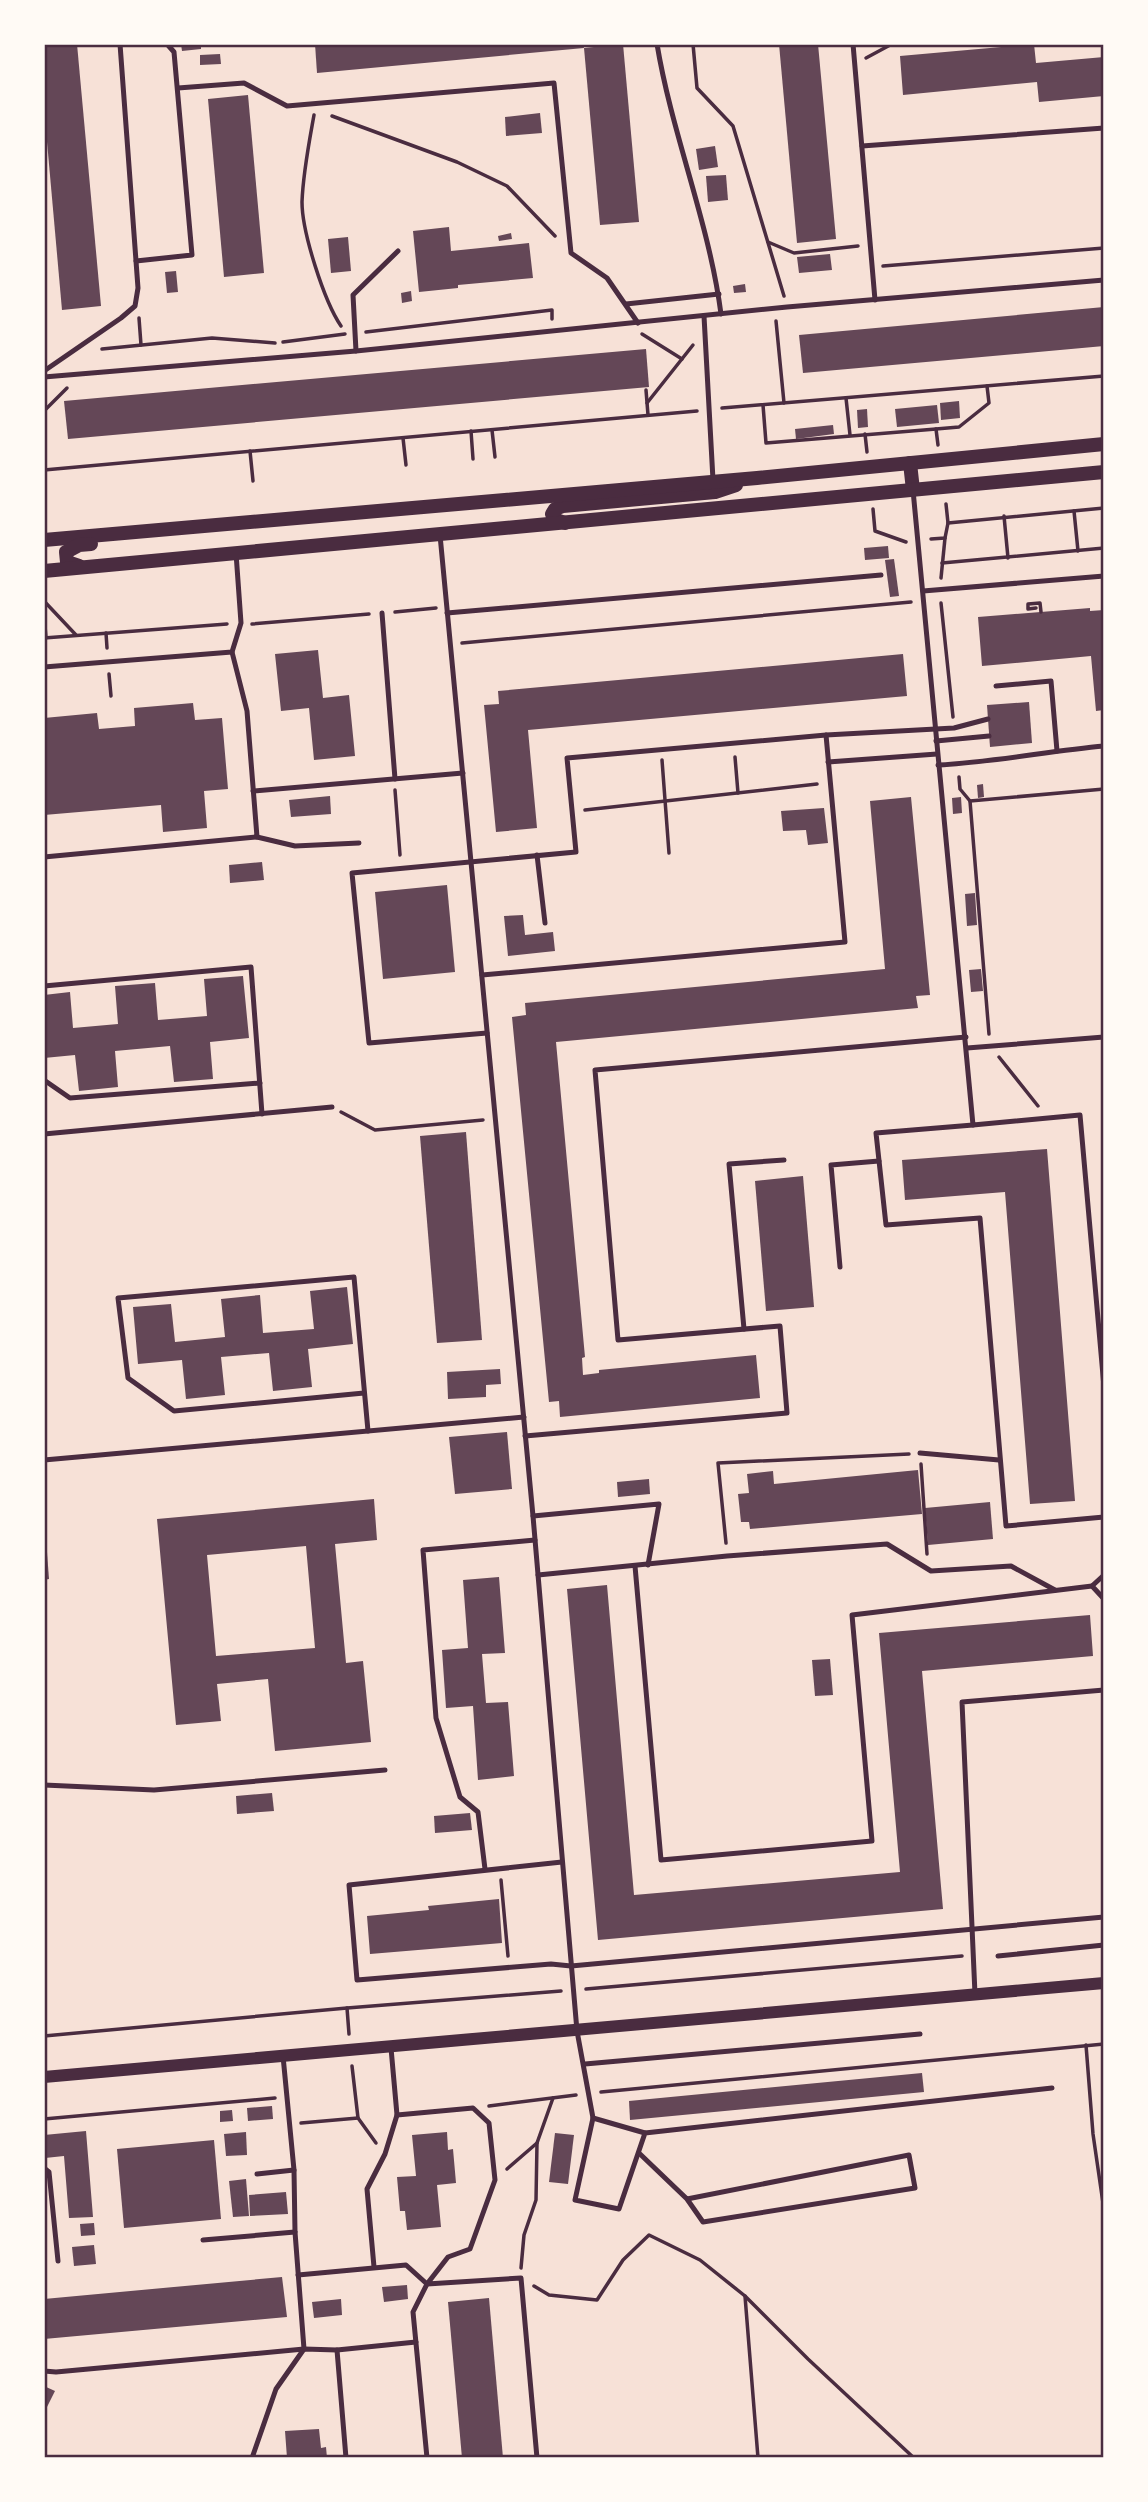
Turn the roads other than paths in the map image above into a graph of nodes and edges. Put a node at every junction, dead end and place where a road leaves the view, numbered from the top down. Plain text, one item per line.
1 (120, 44) edge
2 (167, 44) edge
3 (657, 44) edge
4 (853, 44) edge
5 (178, 88) junction
6 (1104, 128) edge
7 (862, 146) junction
8 (398, 251) dead end
9 (136, 261) junction
10 (1104, 280) edge
11 (719, 294) junction
12 (875, 300) junction
13 (626, 304) junction
14 (721, 314) junction
15 (704, 316) junction
16 (638, 323) junction
17 (356, 351) junction
18 (44, 371) edge
19 (44, 377) edge
20 (1104, 444) edge
21 (910, 463) junction
22 (1104, 463) edge
23 (1104, 472) edge
24 (1073, 475) junction
25 (757, 478) junction
26 (713, 481) junction
27 (913, 490) junction
28 (565, 523) junction
29 (128, 533) junction
30 (440, 534) junction
31 (44, 540) edge
32 (236, 554) junction
33 (83, 566) junction
34 (44, 570) edge
35 (881, 575) dead end
36 (1104, 576) edge
37 (923, 591) junction
38 (382, 613) dead end
39 (447, 613) junction
40 (232, 652) junction
41 (44, 667) edge
42 (996, 686) dead end
43 (988, 719) dead end
44 (935, 729) junction
45 (826, 735) junction
46 (989, 736) dead end
47 (936, 741) junction
48 (1104, 746) edge
49 (1057, 751) junction
50 (937, 754) junction
51 (828, 762) junction
52 (938, 765) junction
53 (463, 773) junction
54 (395, 779) junction
55 (253, 791) junction
56 (257, 837) junction
57 (359, 843) dead end
58 (537, 855) junction
59 (44, 857) edge
60 (471, 861) junction
61 (545, 923) dead end
62 (482, 975) junction
63 (44, 986) edge
64 (487, 1033) junction
65 (966, 1037) junction
66 (1104, 1037) edge
67 (967, 1048) junction
68 (44, 1080) edge
69 (260, 1083) junction
70 (332, 1107) road end
71 (262, 1114) junction
72 (973, 1125) junction
73 (44, 1134) edge
74 (784, 1160) dead end
75 (879, 1161) junction
76 (839, 1267) dead end
77 (744, 1329) junction
78 (1104, 1372) edge
79 (1104, 1387) edge
80 (365, 1393) junction
81 (524, 1417) junction
82 (368, 1431) junction
83 (525, 1436) junction
84 (920, 1453) road end
85 (44, 1460) edge
86 (999, 1460) junction
87 (534, 1516) junction
88 (1104, 1517) edge
89 (535, 1540) junction
90 (648, 1565) junction
91 (635, 1566) junction
92 (538, 1575) junction
93 (1104, 1575) edge
94 (1092, 1586) junction
95 (1055, 1590) junction
96 (1104, 1599) edge
97 (1104, 1690) edge
98 (385, 1770) dead end
99 (44, 1785) edge
100 (562, 1862) junction
101 (485, 1869) junction
102 (1104, 1917) edge
103 (972, 1929) junction
104 (1104, 1945) edge
105 (998, 1956) dead end
106 (571, 1966) junction
107 (1104, 1983) edge
108 (975, 1995) junction
109 (577, 2031) junction
110 (920, 2034) dead end
111 (391, 2048) junction
112 (283, 2056) junction
113 (585, 2064) junction
114 (44, 2077) edge
115 (1052, 2088) dead end
116 (397, 2115) junction
117 (593, 2118) junction
118 (645, 2133) junction
119 (640, 2154) junction
120 (44, 2168) edge
121 (294, 2170) junction
122 (257, 2174) dead end
123 (687, 2199) junction
124 (295, 2232) junction
125 (203, 2240) dead end
126 (58, 2261) dead end
127 (374, 2267) junction
128 (298, 2275) junction
129 (427, 2284) junction
130 (416, 2342) junction
131 (304, 2349) junction
132 (337, 2350) junction
133 (44, 2371) edge
134 (252, 2458) edge
135 (346, 2458) edge
136 (427, 2458) edge
137 (537, 2458) edge

1 - 9 lane
2 - 5 lane
3 - 11 lane
4 - 7 lane
5 - 9 lane
5 - 13 lane
6 - 7 lane
7 - 12 lane
8 - 17 lane
9 - 18 lane
10 - 12 lane
11 - 13 lane
11 - 14 lane
12 - 14 lane
13 - 16 lane
14 - 15 lane
15 - 16 lane
15 - 26 lane
16 - 17 lane
17 - 19 lane
20 - 21 main road
21 - 25 main road
21 - 27 main road
22 - 24 main road
23 - 24 main road
24 - 27 main road
25 - 26 main road
25 - 28 main road
26 - 29 main road
27 - 28 main road
27 - 37 lane
28 - 30 main road
29 - 31 main road
29 - 33 main road
30 - 32 main road
30 - 39 lane
32 - 33 main road
32 - 40 lane
33 - 34 main road
35 - 39 lane
36 - 37 lane
37 - 44 lane
38 - 54 lane
39 - 53 lane
40 - 41 lane
40 - 55 lane
42 - 49 lane
43 - 44 lane
44 - 45 lane
44 - 47 lane
45 - 51 lane
45 - 58 lane
46 - 47 lane
47 - 50 lane
48 - 49 lane
49 - 52 lane
50 - 51 lane
50 - 52 lane
51 - 62 lane
52 - 65 lane
53 - 54 lane
53 - 60 lane
54 - 55 lane
55 - 56 lane
56 - 57 lane
56 - 59 lane
58 - 60 lane
58 - 61 lane
60 - 62 lane
60 - 64 lane
62 - 64 lane
63 - 69 lane
64 - 81 lane
65 - 67 lane
65 - 77 lane
66 - 67 lane
67 - 72 lane
68 - 69 lane
69 - 71 lane
70 - 71 lane
71 - 73 lane
72 - 75 lane
72 - 78 lane
74 - 77 lane
75 - 76 lane
75 - 86 lane
77 - 83 lane
78 - 79 lane
80 - 80 lane
80 - 82 lane
81 - 82 lane
81 - 83 lane
82 - 85 lane
83 - 87 lane
84 - 86 lane
86 - 88 lane
87 - 89 lane
87 - 90 lane
89 - 92 lane
89 - 101 lane
90 - 91 lane
90 - 95 lane
91 - 92 lane
91 - 95 lane
92 - 100 lane
93 - 94 lane
94 - 95 lane
94 - 96 lane
97 - 103 lane
98 - 99 lane
100 - 101 lane
100 - 106 lane
101 - 106 lane
102 - 103 lane
103 - 106 lane
103 - 108 lane
104 - 105 lane
106 - 109 lane
107 - 108 street
108 - 109 street
109 - 111 street
109 - 113 lane
110 - 113 lane
111 - 112 street
111 - 116 lane
112 - 114 street
112 - 121 lane
113 - 117 lane
115 - 118 lane
116 - 127 lane
116 - 129 lane
117 - 118 lane
117 - 119 lane
118 - 119 lane
119 - 123 lane
120 - 126 lane
121 - 122 lane
121 - 124 lane
123 - 123 lane
124 - 125 lane
124 - 128 lane
127 - 128 lane
127 - 129 lane
128 - 131 lane
129 - 130 lane
129 - 137 lane
130 - 132 lane
130 - 136 lane
131 - 132 lane
131 - 133 lane
131 - 134 lane
132 - 135 lane

